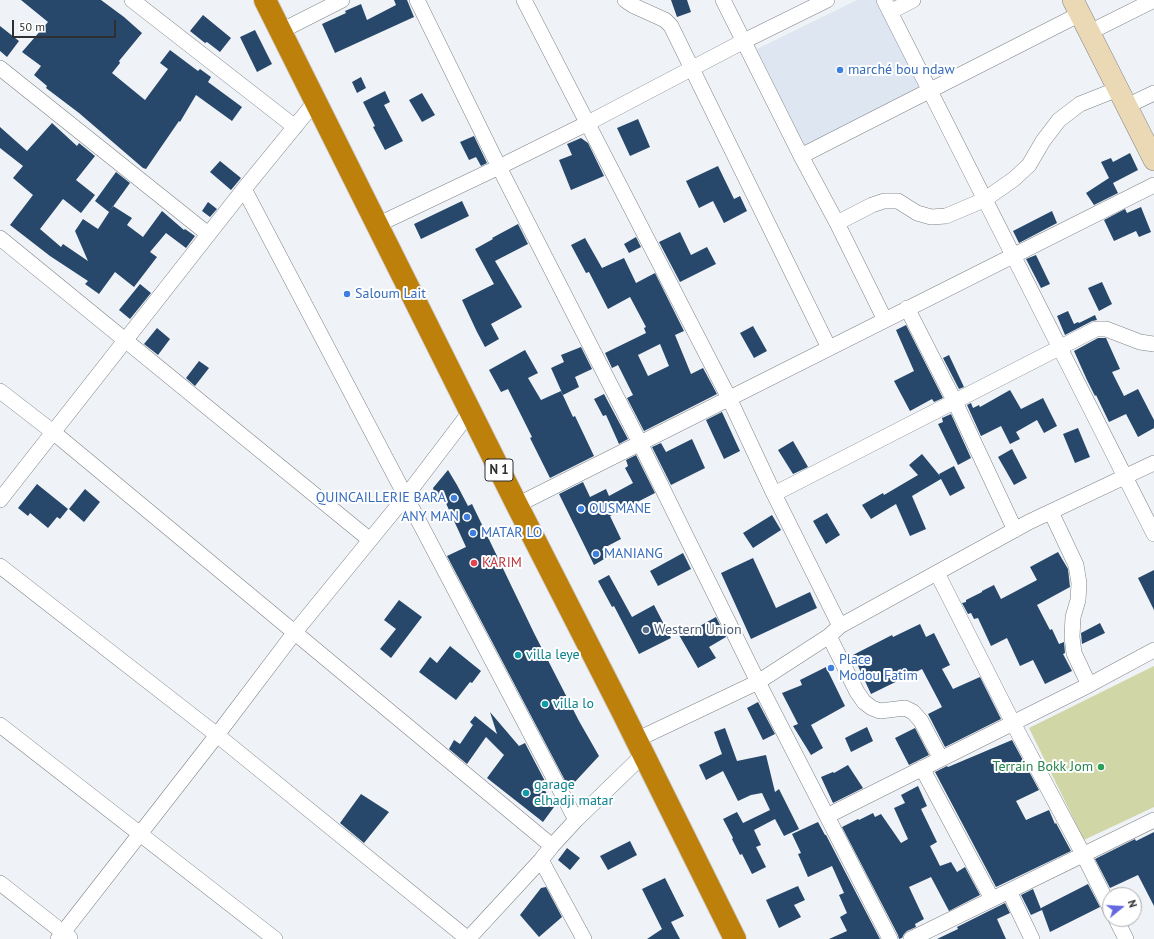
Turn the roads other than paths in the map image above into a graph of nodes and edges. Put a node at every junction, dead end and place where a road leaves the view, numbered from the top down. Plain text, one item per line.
1 (132, 0) edge
2 (265, 0) edge
3 (342, 0) edge
4 (417, 0) edge
5 (524, 0) edge
6 (625, 0) edge
7 (723, 0) edge
8 (827, 0) edge
9 (913, 0) edge
10 (1154, 0) edge
11 (806, 5) edge
12 (887, 6) edge
13 (1077, 7) edge
14 (281, 32) junction
15 (1090, 32) junction
16 (744, 41) junction
17 (0, 68) edge
18 (692, 68) junction
19 (929, 91) junction
20 (1154, 93) edge
21 (1122, 97) junction
22 (315, 102) junction
23 (588, 123) junction
24 (295, 127) junction
25 (801, 156) junction
26 (1154, 160) edge
27 (499, 167) junction
28 (1154, 185) edge
29 (244, 189) junction
30 (984, 200) junction
31 (837, 223) junction
32 (377, 225) junction
33 (208, 234) junction
34 (0, 238) edge
35 (1013, 256) junction
36 (907, 308) junction
37 (884, 320) junction
38 (125, 340) junction
39 (1154, 344) edge
40 (829, 348) junction
41 (1060, 349) junction
42 (0, 391) edge
43 (729, 398) junction
44 (955, 402) junction
45 (470, 412) junction
46 (53, 432) junction
47 (640, 443) junction
48 (1154, 463) edge
49 (1125, 477) junction
50 (774, 494) junction
51 (406, 496) junction
52 (0, 500) edge
53 (517, 505) junction
54 (1051, 512) junction
55 (1015, 530) junction
56 (1154, 534) edge
57 (370, 540) junction
58 (0, 566) edge
59 (937, 573) junction
60 (835, 631) junction
61 (295, 632) junction
62 (1154, 650) edge
63 (758, 682) junction
64 (1089, 685) junction
65 (1013, 723) junction
66 (0, 725) edge
67 (217, 736) junction
68 (639, 748) junction
69 (941, 759) junction
70 (922, 768) junction
71 (828, 816) junction
72 (576, 820) junction
73 (1154, 820) edge
74 (140, 834) junction
75 (552, 846) junction
76 (1083, 854) junction
77 (541, 860) junction
78 (0, 883) edge
79 (1009, 891) junction
80 (1102, 892) edge
81 (992, 899) junction
82 (1120, 927) edge
83 (64, 937) edge
84 (275, 939) edge
85 (468, 939) edge
86 (584, 939) edge
87 (736, 939) edge
88 (890, 939) edge
89 (911, 939) edge
90 (1032, 939) edge
91 (1126, 939) edge

1 - 24 street
2 - 14 highway, N 1
3 - 14 street
4 - 27 street
5 - 23 street
6 - 18 street
7 - 16 street
8 - 11 street
9 - 12 street
10 - 15 street
11 - 16 street
12 - 19 street
13 - 15 main road
13 - 19 street
14 - 22 highway, N 1
15 - 21 main road
16 - 18 street
16 - 25 street
17 - 33 street
18 - 23 street
18 - 40 street
19 - 25 street
19 - 30 street
20 - 21 street
21 - 26 main road
21 - 30 street
22 - 24 street
22 - 32 highway, N 1
23 - 27 street
23 - 43 street
24 - 29 street
25 - 31 street
27 - 32 street
27 - 47 street
28 - 35 street
29 - 33 street
29 - 51 street
30 - 31 street
30 - 35 street
31 - 37 street
32 - 45 highway, N 1
33 - 38 street
34 - 38 street
35 - 36 street
35 - 41 street
36 - 37 street
36 - 44 street
37 - 40 street
38 - 46 street
38 - 57 street
39 - 41 street
40 - 43 street
41 - 44 street
41 - 49 street
42 - 46 street
43 - 47 street
43 - 50 street
44 - 50 street
44 - 55 street
45 - 51 street
45 - 53 highway, N 1
46 - 52 street
46 - 61 street
47 - 53 street
47 - 63 street
48 - 49 street
49 - 54 street
49 - 56 street
50 - 60 street
51 - 57 street
51 - 72 street
53 - 68 highway, N 1
54 - 55 street
54 - 64 street
55 - 59 street
57 - 61 street
58 - 67 street
59 - 60 street
59 - 65 street
60 - 63 street
60 - 69 street
61 - 67 street
61 - 75 street
62 - 64 street
63 - 68 street
63 - 71 street
64 - 65 street
65 - 69 street
65 - 76 street
66 - 74 street
67 - 74 street
67 - 85 street
68 - 72 street
68 - 87 highway, N 1
69 - 70 street
70 - 71 street
70 - 81 street
71 - 88 street
72 - 75 street
73 - 76 street
74 - 83 street
74 - 84 street
75 - 77 street
76 - 79 street
76 - 80 street
77 - 85 street
77 - 86 street
78 - 83 street
79 - 81 street
79 - 90 street
81 - 89 street
82 - 91 street

